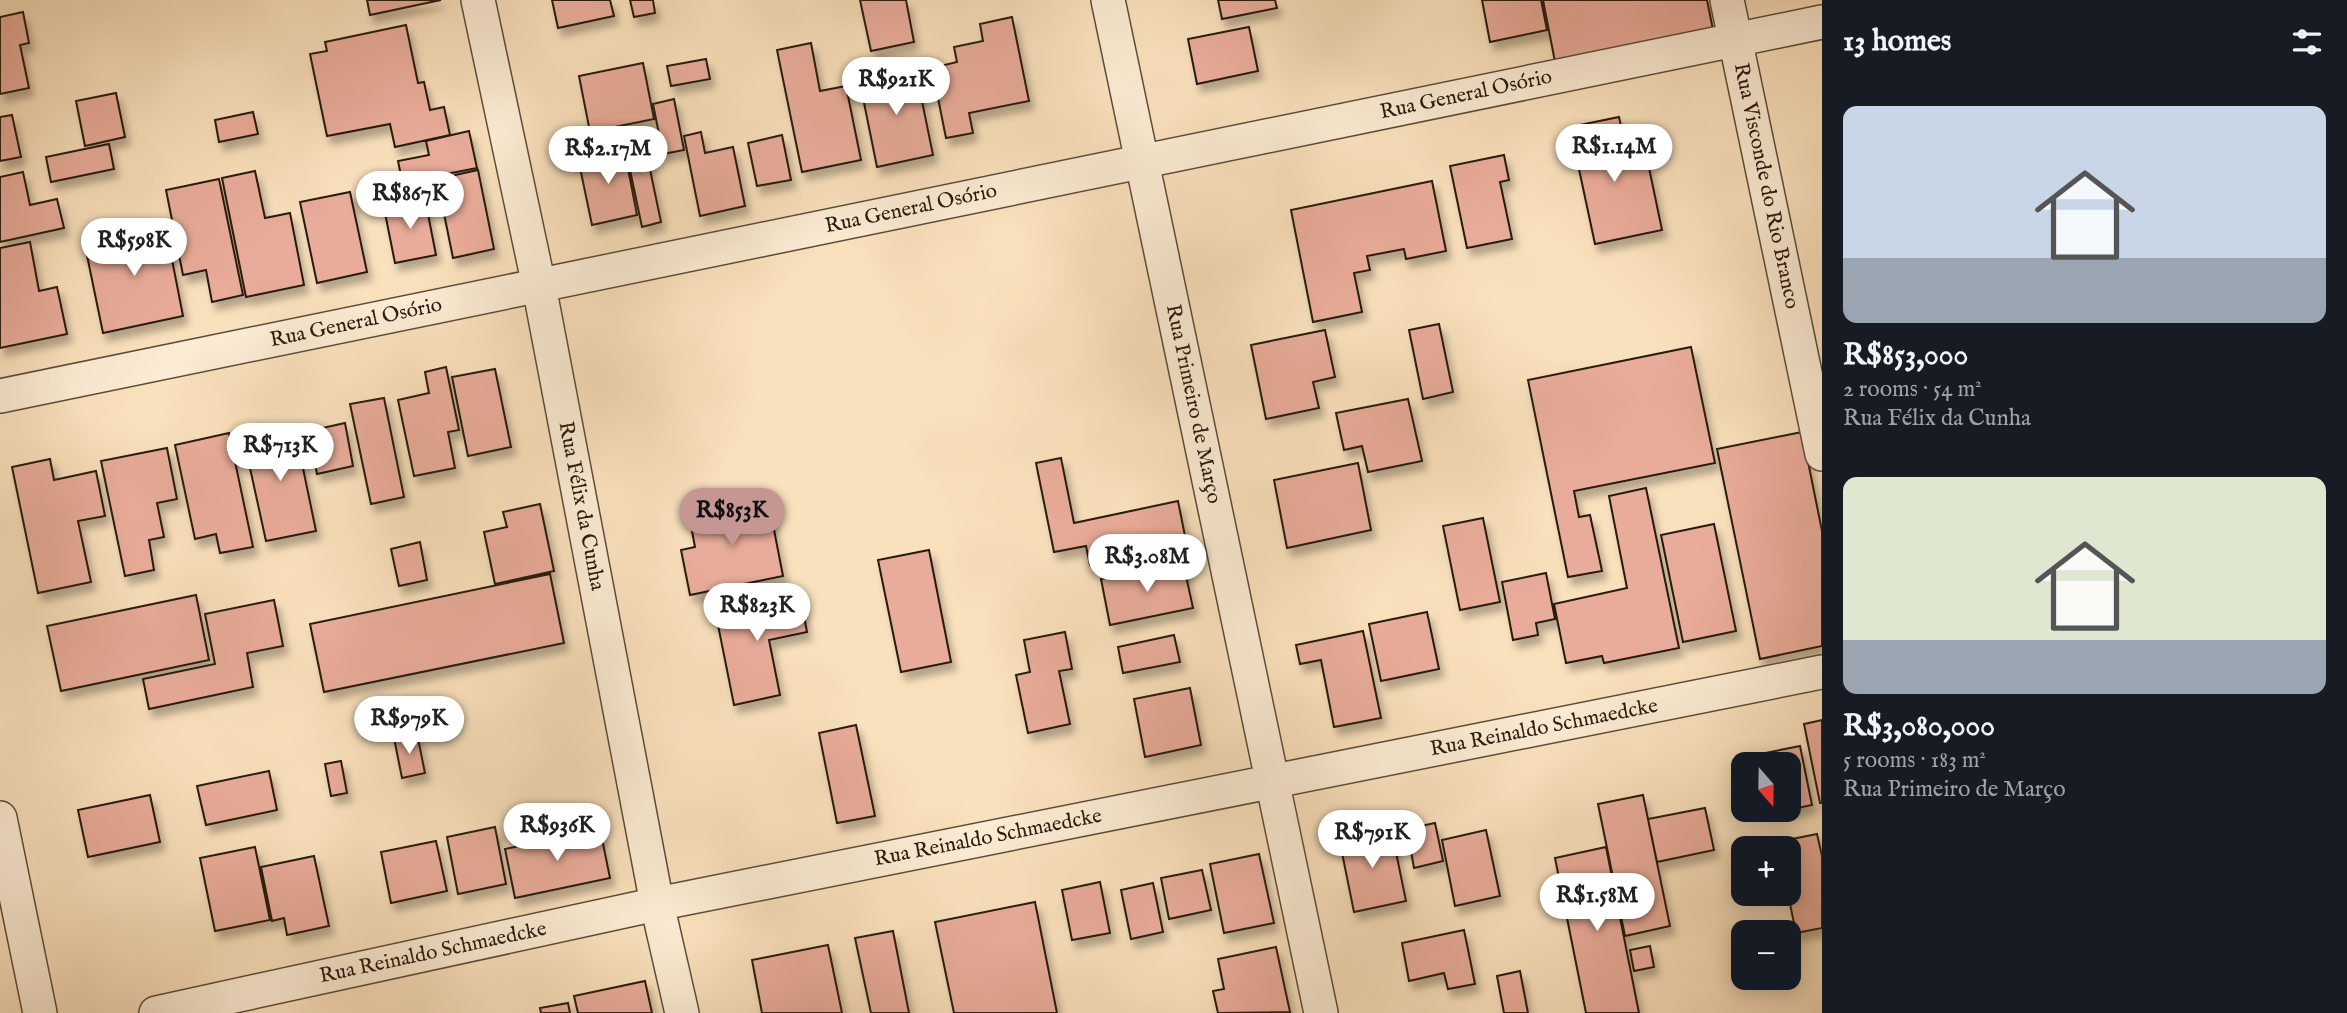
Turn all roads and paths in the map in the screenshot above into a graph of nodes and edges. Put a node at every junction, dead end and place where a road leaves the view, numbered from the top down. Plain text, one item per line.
1 (478, 0) edge
2 (1108, 0) edge
3 (1727, 0) edge
4 (1822, 22) edge
5 (1735, 40) junction
6 (1142, 162) junction
7 (539, 286) junction
8 (0, 397) edge
9 (1822, 454) edge
10 (1822, 672) edge
11 (1273, 782) junction
12 (0, 818) edge
13 (657, 904) junction
14 (40, 1013) edge
15 (156, 1013) edge
16 (682, 1013) edge
17 (1321, 1013) edge

1 - 7 street, Rua Félix da Cunha
2 - 6 street, Rua Primeiro de Março
3 - 5 street, Rua Visconde do Rio Branco
4 - 5 street, Rua General Osório
5 - 6 street, Rua General Osório
5 - 9 street, Rua Visconde do Rio Branco
6 - 7 street, Rua General Osório
6 - 11 street, Rua Primeiro de Março
7 - 8 street, Rua General Osório
7 - 13 street, Rua Félix da Cunha
10 - 11 street, Rua Reinaldo Schmaedcke
11 - 13 street, Rua Reinaldo Schmaedcke
11 - 17 street, Rua Primeiro de Março
12 - 14 street
13 - 15 street, Rua Reinaldo Schmaedcke
13 - 16 street, Rua Félix da Cunha

